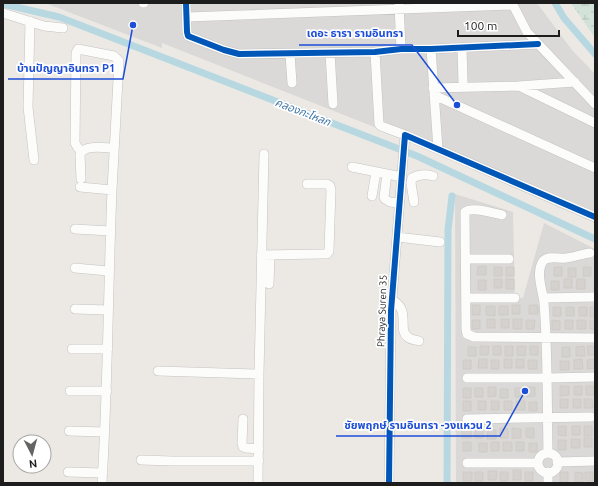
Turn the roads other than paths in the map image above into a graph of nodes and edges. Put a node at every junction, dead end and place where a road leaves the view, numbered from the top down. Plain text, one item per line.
1 (186, 3) edge
2 (513, 4) edge
3 (399, 6) edge
4 (3, 13) edge
5 (187, 17) junction
6 (30, 22) junction
7 (63, 28) dead end
8 (538, 44) junction
9 (462, 48) junction
10 (431, 49) junction
11 (401, 50) junction
12 (375, 52) junction
13 (330, 53) junction
14 (290, 54) junction
15 (463, 82) dead end
16 (575, 82) junction
17 (292, 83) dead end
18 (518, 86) junction
19 (434, 92) junction
20 (333, 104) dead end
21 (595, 104) edge
22 (595, 123) edge
23 (405, 138) junction
24 (114, 148) junction
25 (438, 149) junction
26 (82, 151) junction
27 (264, 154) dead end
28 (34, 160) dead end
29 (352, 167) dead end
30 (595, 168) edge
31 (376, 172) junction
32 (387, 174) junction
33 (433, 176) dead end
34 (401, 180) junction
35 (411, 183) junction
36 (307, 184) dead end
37 (112, 190) junction
38 (372, 196) dead end
39 (414, 202) dead end
40 (400, 203) junction
41 (502, 215) dead end
42 (595, 217) edge
43 (75, 229) dead end
44 (110, 231) junction
45 (397, 237) junction
46 (440, 242) dead end
47 (590, 253) dead end
48 (266, 255) junction
49 (466, 259) junction
50 (510, 259) dead end
51 (75, 268) dead end
52 (108, 271) junction
53 (268, 284) dead end
54 (595, 297) edge
55 (466, 298) junction
56 (515, 298) dead end
57 (544, 298) junction
58 (392, 300) junction
59 (75, 309) dead end
60 (108, 310) junction
61 (547, 338) junction
62 (595, 338) edge
63 (418, 341) dead end
64 (72, 349) dead end
65 (108, 349) junction
66 (158, 371) dead end
67 (259, 374) junction
68 (595, 377) edge
69 (467, 378) dead end
70 (548, 378) junction
71 (70, 391) dead end
72 (107, 391) junction
73 (243, 418) dead end
74 (547, 418) junction
75 (592, 418) dead end
76 (467, 419) dead end
77 (69, 431) dead end
78 (105, 432) junction
79 (259, 448) junction
80 (548, 453) junction
81 (141, 460) dead end
82 (259, 460) junction
83 (557, 462) junction
84 (594, 462) edge
85 (467, 463) dead end
86 (538, 463) junction
87 (68, 472) dead end
88 (548, 472) junction
89 (103, 473) junction
90 (102, 483) edge
91 (258, 483) edge
92 (389, 483) edge
93 (548, 483) edge

1 - 5 street
2 - 3 street
2 - 8 street
3 - 5 street
3 - 11 street
4 - 6 street
5 - 14 street
6 - 7 street
6 - 28 street
8 - 9 street
8 - 16 street
9 - 10 street
9 - 15 street
10 - 11 street
10 - 19 street
11 - 12 street
12 - 13 street
12 - 23 street
13 - 14 street
13 - 20 street
14 - 17 street
16 - 18 street
16 - 21 street
18 - 19 street
18 - 22 street
19 - 25 street
19 - 30 street
23 - 25 street
23 - 34 street, Phraya Suren 35
24 - 26 street
24 - 26 street
24 - 37 street
25 - 42 street
26 - 37 street
27 - 48 street
29 - 31 street
31 - 32 street
31 - 38 street
32 - 34 street
32 - 40 street
33 - 35 street
34 - 35 street
34 - 40 street, Phraya Suren 35
35 - 39 street
36 - 48 street
37 - 44 street
40 - 45 street, Phraya Suren 35
41 - 49 street
43 - 44 street
44 - 52 street
45 - 46 street
45 - 58 street, Phraya Suren 35
47 - 57 street
48 - 53 street
48 - 67 street
49 - 50 street
49 - 55 street
51 - 52 street
52 - 60 street
54 - 57 street
55 - 56 street
55 - 61 street
57 - 61 street
58 - 63 street
58 - 92 street, Phraya Suren 35
59 - 60 street
60 - 65 street
61 - 62 street
61 - 70 street
64 - 65 street
65 - 72 street
66 - 67 street
67 - 79 street
68 - 70 street
69 - 70 street
70 - 74 street
71 - 72 street
72 - 78 street
73 - 79 street
74 - 75 street
74 - 76 street
74 - 80 street
77 - 78 street
78 - 89 street
79 - 82 street
80 - 83 street
80 - 86 street
81 - 82 street
82 - 91 street
83 - 84 street
83 - 88 street
85 - 86 street
86 - 88 street
87 - 89 street
88 - 93 street
89 - 90 street

